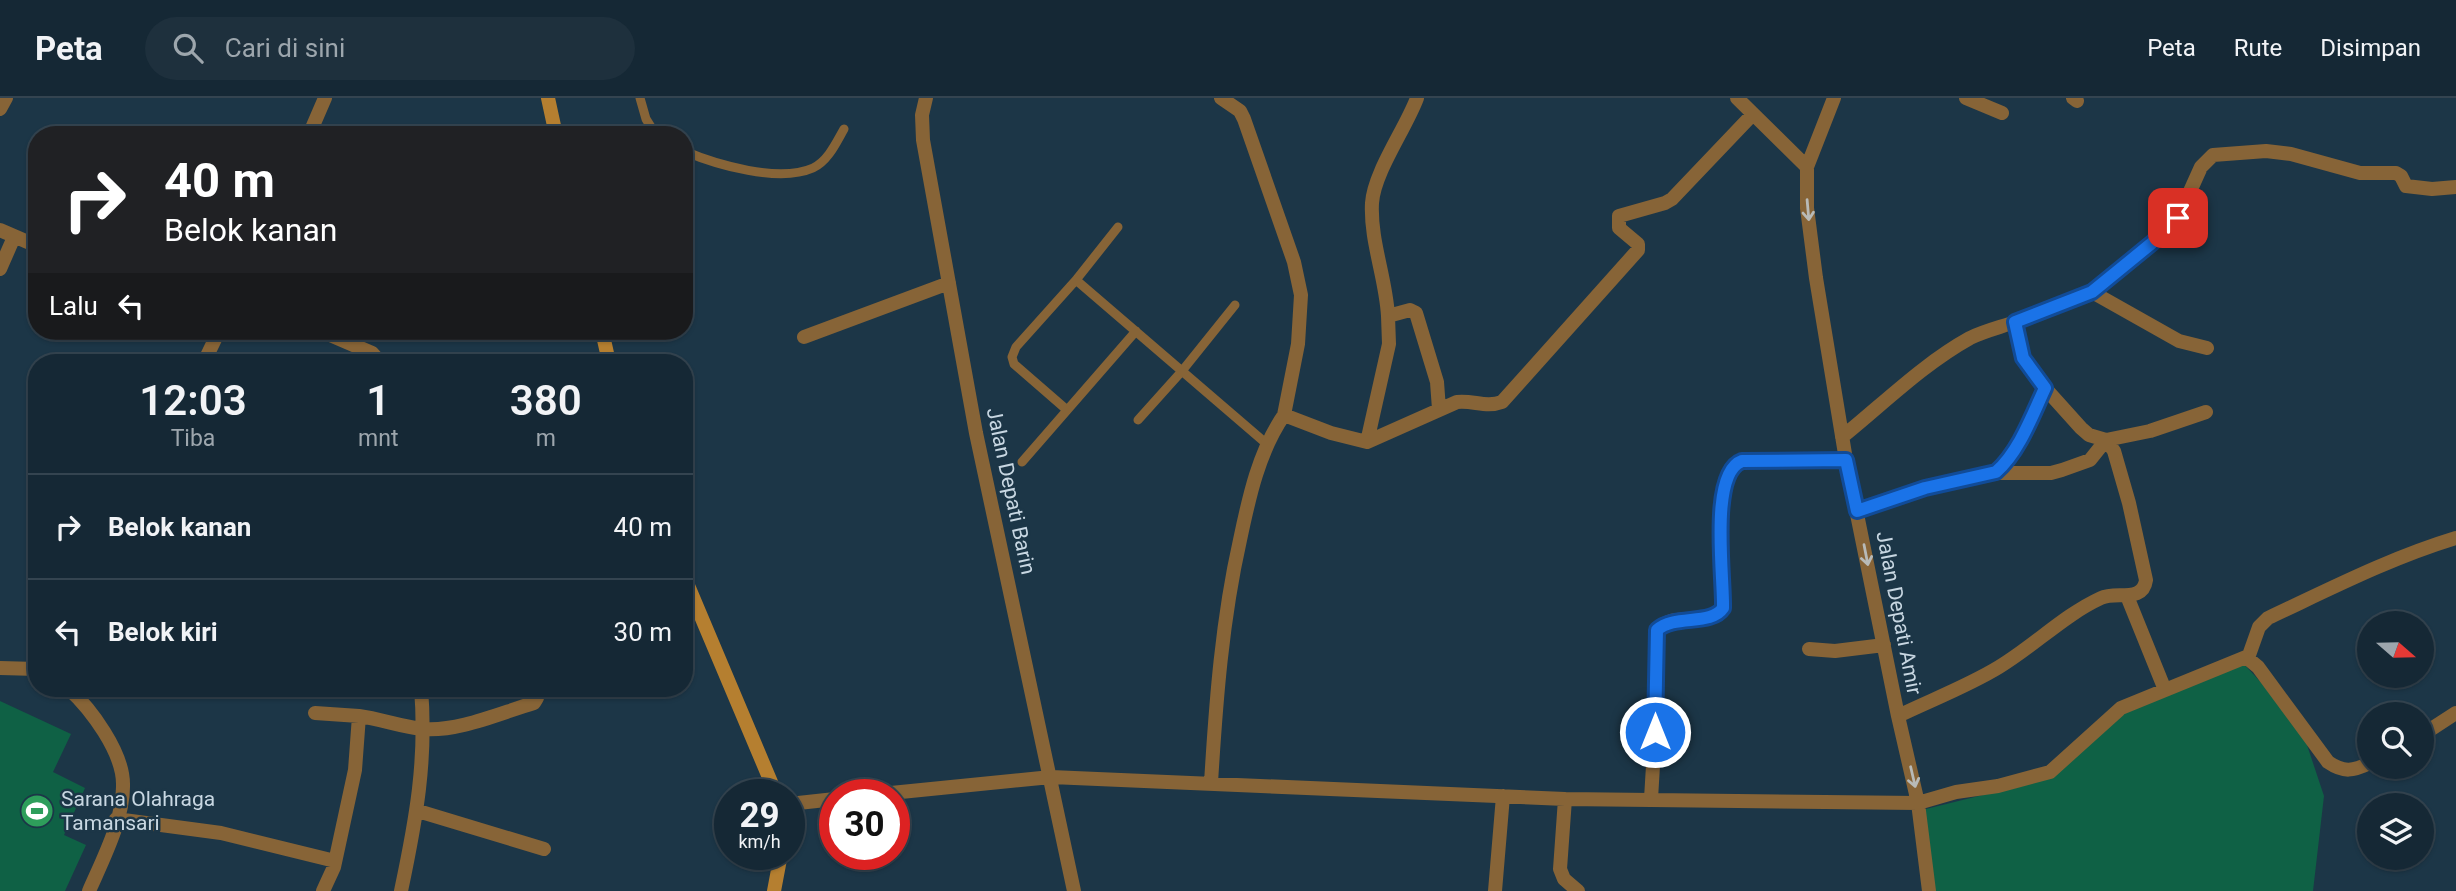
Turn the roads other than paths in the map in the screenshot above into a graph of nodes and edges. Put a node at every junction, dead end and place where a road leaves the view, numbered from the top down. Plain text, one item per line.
1 (6, 98) edge
2 (325, 98) edge
3 (548, 98) edge
4 (640, 98) edge
5 (926, 98) edge
6 (1222, 98) edge
7 (1417, 98) edge
8 (1737, 98) edge
9 (1834, 98) edge
10 (1966, 98) edge
11 (0, 109) edge
12 (2003, 113) dead end
13 (1754, 114) junction
14 (313, 126) edge
15 (554, 126) edge
16 (651, 126) edge
17 (844, 130) dead end
18 (693, 154) edge
19 (1807, 167) junction
20 (2456, 187) edge
21 (1118, 227) dead end
22 (7, 234) edge
23 (28, 242) edge
24 (0, 269) edge
25 (1076, 280) junction
26 (949, 283) junction
27 (2092, 292) junction
28 (1235, 305) dead end
29 (1388, 316) junction
30 (2015, 322) junction
31 (1136, 331) junction
32 (804, 337) dead end
33 (341, 340) edge
34 (2207, 348) dead end
35 (372, 354) edge
36 (1182, 371) junction
37 (2045, 388) junction
38 (1439, 409) junction
39 (1067, 410) junction
40 (2206, 412) dead end
41 (1284, 415) junction
42 (1138, 420) dead end
43 (1842, 438) junction
44 (2106, 440) junction
45 (1367, 442) junction
46 (1268, 445) junction
47 (1846, 460) junction
48 (1022, 462) dead end
49 (1996, 472) junction
50 (1857, 511) junction
51 (2456, 538) edge
52 (2127, 596) junction
53 (693, 612) edge
54 (1884, 645) junction
55 (1809, 649) dead end
56 (2248, 658) junction
57 (0, 668) edge
58 (28, 669) edge
59 (2165, 690) junction
60 (78, 697) edge
61 (422, 697) edge
62 (537, 697) edge
63 (315, 713) dead end
64 (2456, 713) edge
65 (359, 716) junction
66 (1898, 716) junction
67 (2434, 727) edge
68 (424, 729) junction
69 (2357, 769) edge
70 (1051, 777) junction
71 (769, 779) edge
72 (1211, 783) junction
73 (910, 791) edge
74 (1503, 796) junction
75 (1565, 799) junction
76 (1651, 799) junction
77 (1918, 803) junction
78 (418, 811) junction
79 (117, 819) junction
80 (544, 849) dead end
81 (335, 862) junction
82 (778, 870) edge
83 (89, 891) edge
84 (323, 891) edge
85 (401, 891) edge
86 (774, 891) edge
87 (1074, 891) edge
88 (1496, 891) edge
89 (1578, 891) edge
90 (1929, 891) edge

1 - 11 street
2 - 14 street
3 - 15 main road
4 - 16 lane
5 - 26 street, Jalan Depati Barin
6 - 41 street
7 - 29 street
8 - 13 street
9 - 19 street, Jalan Depati Amir
10 - 12 street
13 - 19 street
13 - 38 street
17 - 18 lane
19 -> 43 street, Jalan Depati Amir
20 - 27 street
21 - 25 lane
22 - 23 street
22 - 24 street
25 - 31 lane
25 - 39 lane
26 - 32 street
26 - 70 street, Jalan Depati Barin
27 - 30 street
27 - 34 street
28 - 36 lane
29 - 38 street
29 - 45 street
30 - 37 street
30 - 43 street
31 - 36 lane
31 - 39 lane
33 - 35 street
36 - 42 lane
36 - 46 lane
37 - 44 street
37 - 49 street
38 - 45 street
39 - 48 lane
40 - 44 street
41 - 45 street
41 - 46 street
43 - 47 street, Jalan Depati Amir
44 - 49 street
44 - 52 street
46 - 72 street
47 - 50 street, Jalan Depati Amir
47 - 76 street
49 - 50 street
50 -> 54 street, Jalan Depati Amir
51 - 56 street
52 - 59 street
52 - 66 street
53 - 71 main road
54 - 55 street
54 - 66 street, Jalan Depati Amir
56 - 59 street
56 - 69 street
57 - 58 street
59 - 77 street
60 - 79 street
61 - 68 street
62 - 68 street
63 - 65 street
64 - 67 street
65 - 68 street
65 - 81 street
66 -> 77 street, Jalan Depati Amir
68 - 78 street
70 - 72 street
70 - 73 street
70 - 87 street, Jalan Depati Barin
72 - 74 street
74 - 75 street
74 - 88 street
75 - 76 street
75 - 89 street
76 - 77 street
77 - 90 street, Jalan Depati Amir
78 - 80 street
78 - 85 street
79 - 81 street
79 - 83 street
81 - 84 street
82 - 86 main road

